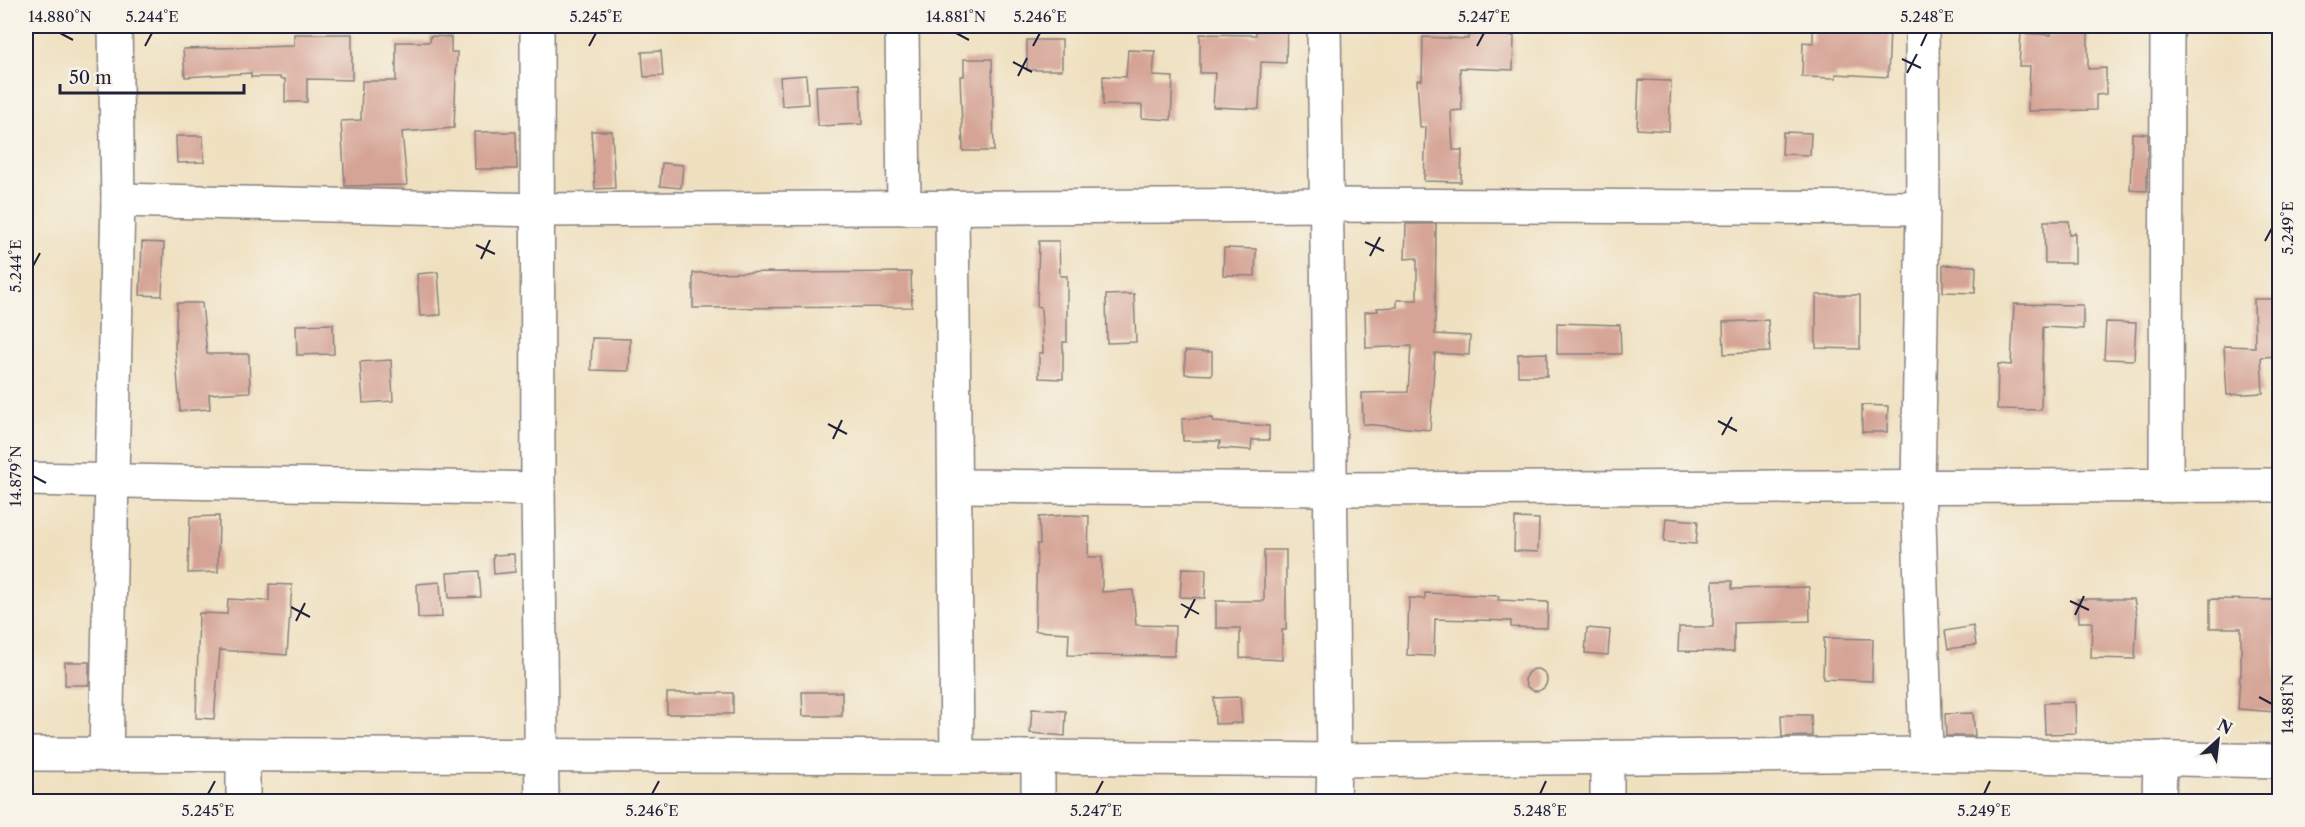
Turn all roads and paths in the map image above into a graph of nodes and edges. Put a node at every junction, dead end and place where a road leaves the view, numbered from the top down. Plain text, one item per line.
1 (115, 26) edge
2 (537, 26) edge
3 (902, 26) edge
4 (1324, 26) edge
5 (1922, 26) edge
6 (2167, 26) edge
7 (118, 200) junction
8 (1327, 205) junction
9 (952, 207) junction
10 (904, 208) junction
11 (1923, 208) junction
12 (538, 210) junction
13 (26, 478) edge
14 (111, 480) junction
15 (2166, 485) junction
16 (2280, 485) edge
17 (955, 486) junction
18 (1918, 486) junction
19 (538, 489) junction
20 (1330, 489) junction
21 (26, 754) edge
22 (1926, 754) junction
23 (106, 755) junction
24 (243, 756) junction
25 (542, 756) junction
26 (957, 757) junction
27 (1038, 757) junction
28 (1607, 757) junction
29 (2160, 758) junction
30 (1334, 760) junction
31 (2280, 760) edge
32 (243, 801) edge
33 (542, 801) edge
34 (1038, 801) edge
35 (1333, 801) edge
36 (1607, 801) edge
37 (2159, 801) edge

1 - 7 street
2 - 12 street
3 - 10 street
4 - 8 street
5 - 11 street
6 - 15 street
7 - 12 street
7 - 14 street
8 - 9 street
8 - 11 street
8 - 20 street
9 - 10 street
9 - 17 street
10 - 12 street
11 - 18 street
12 - 19 street
13 - 14 street
14 - 19 street
14 - 23 street
15 - 16 street
15 - 18 street
17 - 20 street
17 - 26 street
18 - 20 street
18 - 22 street
19 - 25 street
20 - 30 street
21 - 23 street
22 - 28 street
22 - 29 street
23 - 24 street
24 - 25 street
24 - 32 street
25 - 26 street
25 - 33 street
26 - 27 street
27 - 30 street
27 - 34 street
28 - 30 street
28 - 36 street
29 - 31 street
29 - 37 street
30 - 35 street

